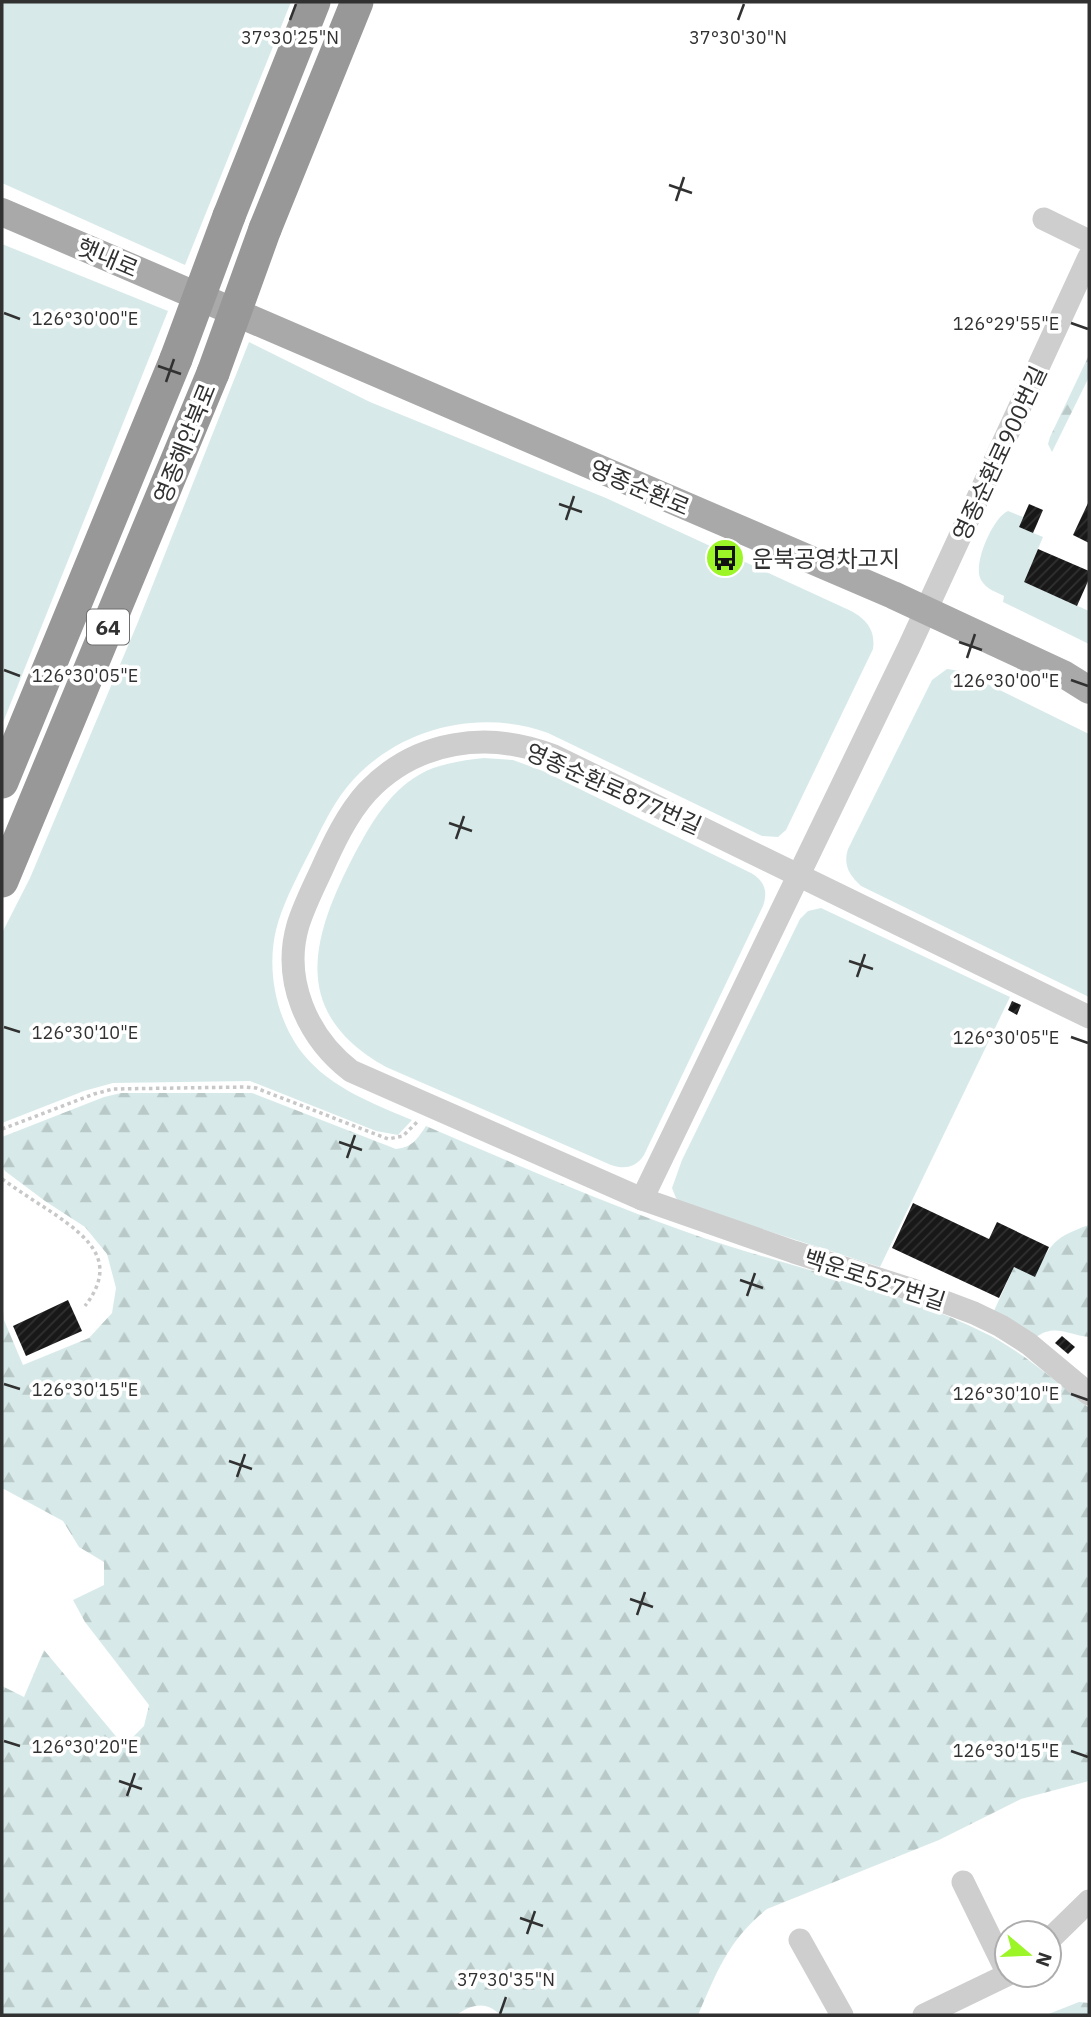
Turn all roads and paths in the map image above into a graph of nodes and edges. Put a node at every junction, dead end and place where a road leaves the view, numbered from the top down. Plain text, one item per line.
1 (314, 2) edge
2 (357, 2) edge
3 (2, 212) edge
4 (1044, 219) dead end
5 (1089, 241) edge
6 (1089, 257) edge
7 (214, 303) joint
8 (926, 610) junction
9 (1077, 679) edge
10 (1089, 690) edge
11 (2, 782) edge
12 (799, 875) junction
13 (2, 881) edge
14 (1089, 1017) edge
15 (419, 1118) dead end
16 (2, 1129) edge
17 (2, 1179) edge
18 (642, 1199) junction
19 (85, 1306) dead end
20 (1089, 1394) edge
21 (963, 1882) dead end
22 (1089, 1901) edge
23 (1063, 1926) edge
24 (800, 1940) dead end
25 (993, 1944) edge
26 (993, 1980) edge
27 (842, 2015) edge
28 (924, 2015) edge

1 - 11 highway, 영종해안북로 / 64, bridge
2 - 13 highway, 영종해안북로 / 64, bridge
3 - 7 main road, 햇내로
4 - 5 street
6 - 8 street, 영종순환로900번길
7 - 8 main road, 영종순환로
8 - 9 main road, 영종순환로
8 - 12 street, 영종순환로900번길
9 - 10 main road, 영종순환로
12 - 14 street, 영종순환로877번길
12 - 18 street, 영종순환로900번길
12 - 18 street, 영종순환로877번길
15 - 16 path
17 - 19 path
18 - 20 street, 백운로527번길
21 - 25 street
22 - 23 street
24 - 27 street
26 - 28 street

